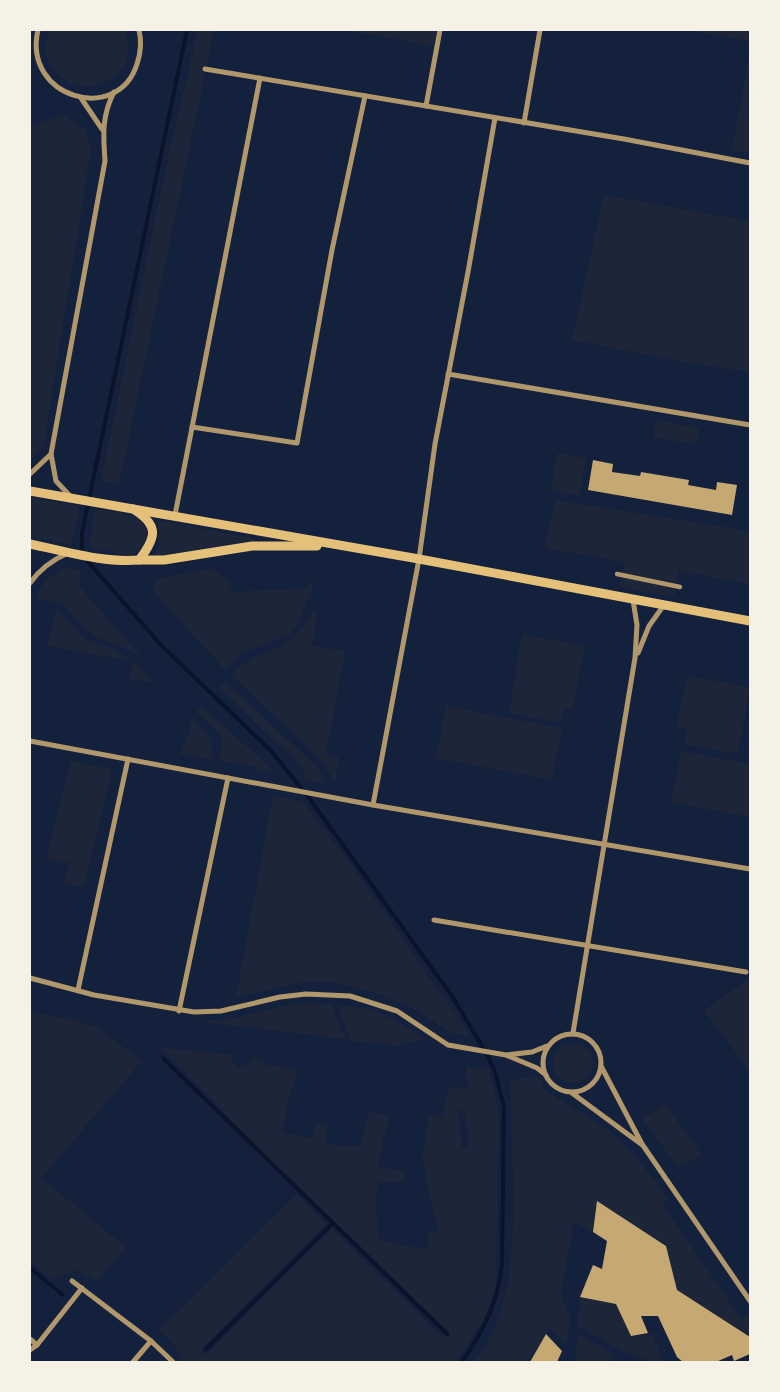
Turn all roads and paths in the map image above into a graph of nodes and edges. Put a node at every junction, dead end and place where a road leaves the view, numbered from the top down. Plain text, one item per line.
1 (38, 30) edge
2 (139, 30) edge
3 (440, 30) edge
4 (540, 30) edge
5 (205, 69) dead end
6 (260, 78) junction
7 (114, 92) junction
8 (365, 96) junction
9 (81, 98) junction
10 (426, 106) junction
11 (495, 118) junction
12 (524, 123) junction
13 (102, 130) junction
14 (750, 163) edge
15 (448, 374) junction
16 (750, 425) edge
17 (192, 427) junction
18 (52, 454) junction
19 (30, 474) edge
20 (30, 491) edge
21 (71, 498) junction
22 (133, 509) junction
23 (174, 515) junction
24 (30, 544) edge
25 (337, 546) junction
26 (70, 552) junction
27 (418, 559) junction
28 (139, 560) junction
29 (617, 574) dead end
30 (30, 583) edge
31 (680, 587) dead end
32 (633, 600) junction
33 (664, 605) junction
34 (750, 621) edge
35 (636, 658) junction
36 (30, 741) edge
37 (128, 759) junction
38 (228, 778) junction
39 (373, 806) junction
40 (604, 844) junction
41 (750, 869) edge
42 (434, 920) dead end
43 (588, 944) junction
44 (746, 972) dead end
45 (30, 978) edge
46 (78, 990) junction
47 (179, 1011) junction
48 (573, 1033) junction
49 (549, 1044) junction
50 (504, 1054) junction
51 (601, 1066) junction
52 (546, 1075) junction
53 (571, 1092) junction
54 (642, 1144) junction
55 (72, 1281) dead end
56 (82, 1288) junction
57 (750, 1301) edge
58 (30, 1339) edge
59 (151, 1341) junction
60 (37, 1345) junction
61 (30, 1350) edge
62 (133, 1362) edge
63 (173, 1362) edge

1 - 9 street
2 - 7 street
3 - 10 street
4 - 12 street
5 - 6 street
6 - 8 street
6 - 17 street
7 - 9 street
7 - 13 street
8 - 10 street
8 - 17 street
9 - 13 street
10 - 11 street
11 - 12 street
11 - 15 street
12 - 14 street
13 - 18 street
15 - 16 street
15 - 27 street
17 - 23 street
18 - 19 street
18 - 21 street
20 - 21 main road
21 - 22 main road
22 - 23 main road
22 - 28 main road
23 - 25 main road
24 - 26 main road
25 - 27 main road
25 - 28 main road
26 - 28 main road
26 - 30 street
27 - 32 main road
27 - 39 street
29 - 31 street
32 - 33 main road
32 - 35 street
33 - 34 main road
33 - 35 street
35 - 40 street
36 - 37 street
37 - 38 street
37 - 46 street
38 - 39 street
38 - 47 street
39 - 40 street
40 - 41 street
40 - 43 street
42 - 43 street
43 - 44 street
43 - 48 street
45 - 46 street
46 - 47 street
47 - 50 street
48 - 49 street
48 - 51 street
49 - 50 street
49 - 52 street
50 - 52 street
51 - 53 street
51 - 54 street
52 - 53 street
53 - 54 street
54 - 57 street
55 - 56 street
56 - 59 street
56 - 60 street
58 - 60 street
59 - 62 street
59 - 63 street
60 - 61 street

